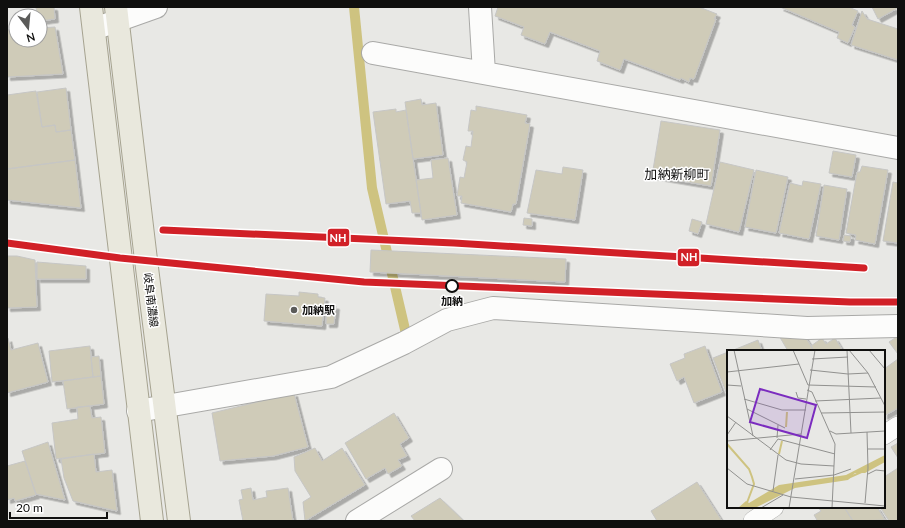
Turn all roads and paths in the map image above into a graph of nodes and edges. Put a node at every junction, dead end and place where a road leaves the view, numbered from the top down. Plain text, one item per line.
1 (91, 7) edge
2 (156, 7) edge
3 (480, 7) edge
4 (117, 14) edge
5 (94, 29) junction
6 (373, 53) dead end
7 (484, 73) junction
8 (898, 148) edge
9 (898, 326) edge
10 (164, 406) junction
11 (138, 411) junction
12 (898, 426) edge
13 (885, 434) edge
14 (441, 469) dead end
15 (772, 508) edge
16 (152, 521) edge
17 (179, 521) edge
18 (357, 521) edge
19 (753, 521) edge

1 - 5 main road
2 - 4 street
3 - 7 street
4 - 5 street
4 - 10 main road, 岐阜南濃線
5 - 11 main road
6 - 7 street
7 - 8 street
9 - 10 street
10 - 11 street
10 - 17 main road, 岐阜南濃線
11 - 16 main road
12 - 13 lane
14 - 18 street
15 - 19 lane

